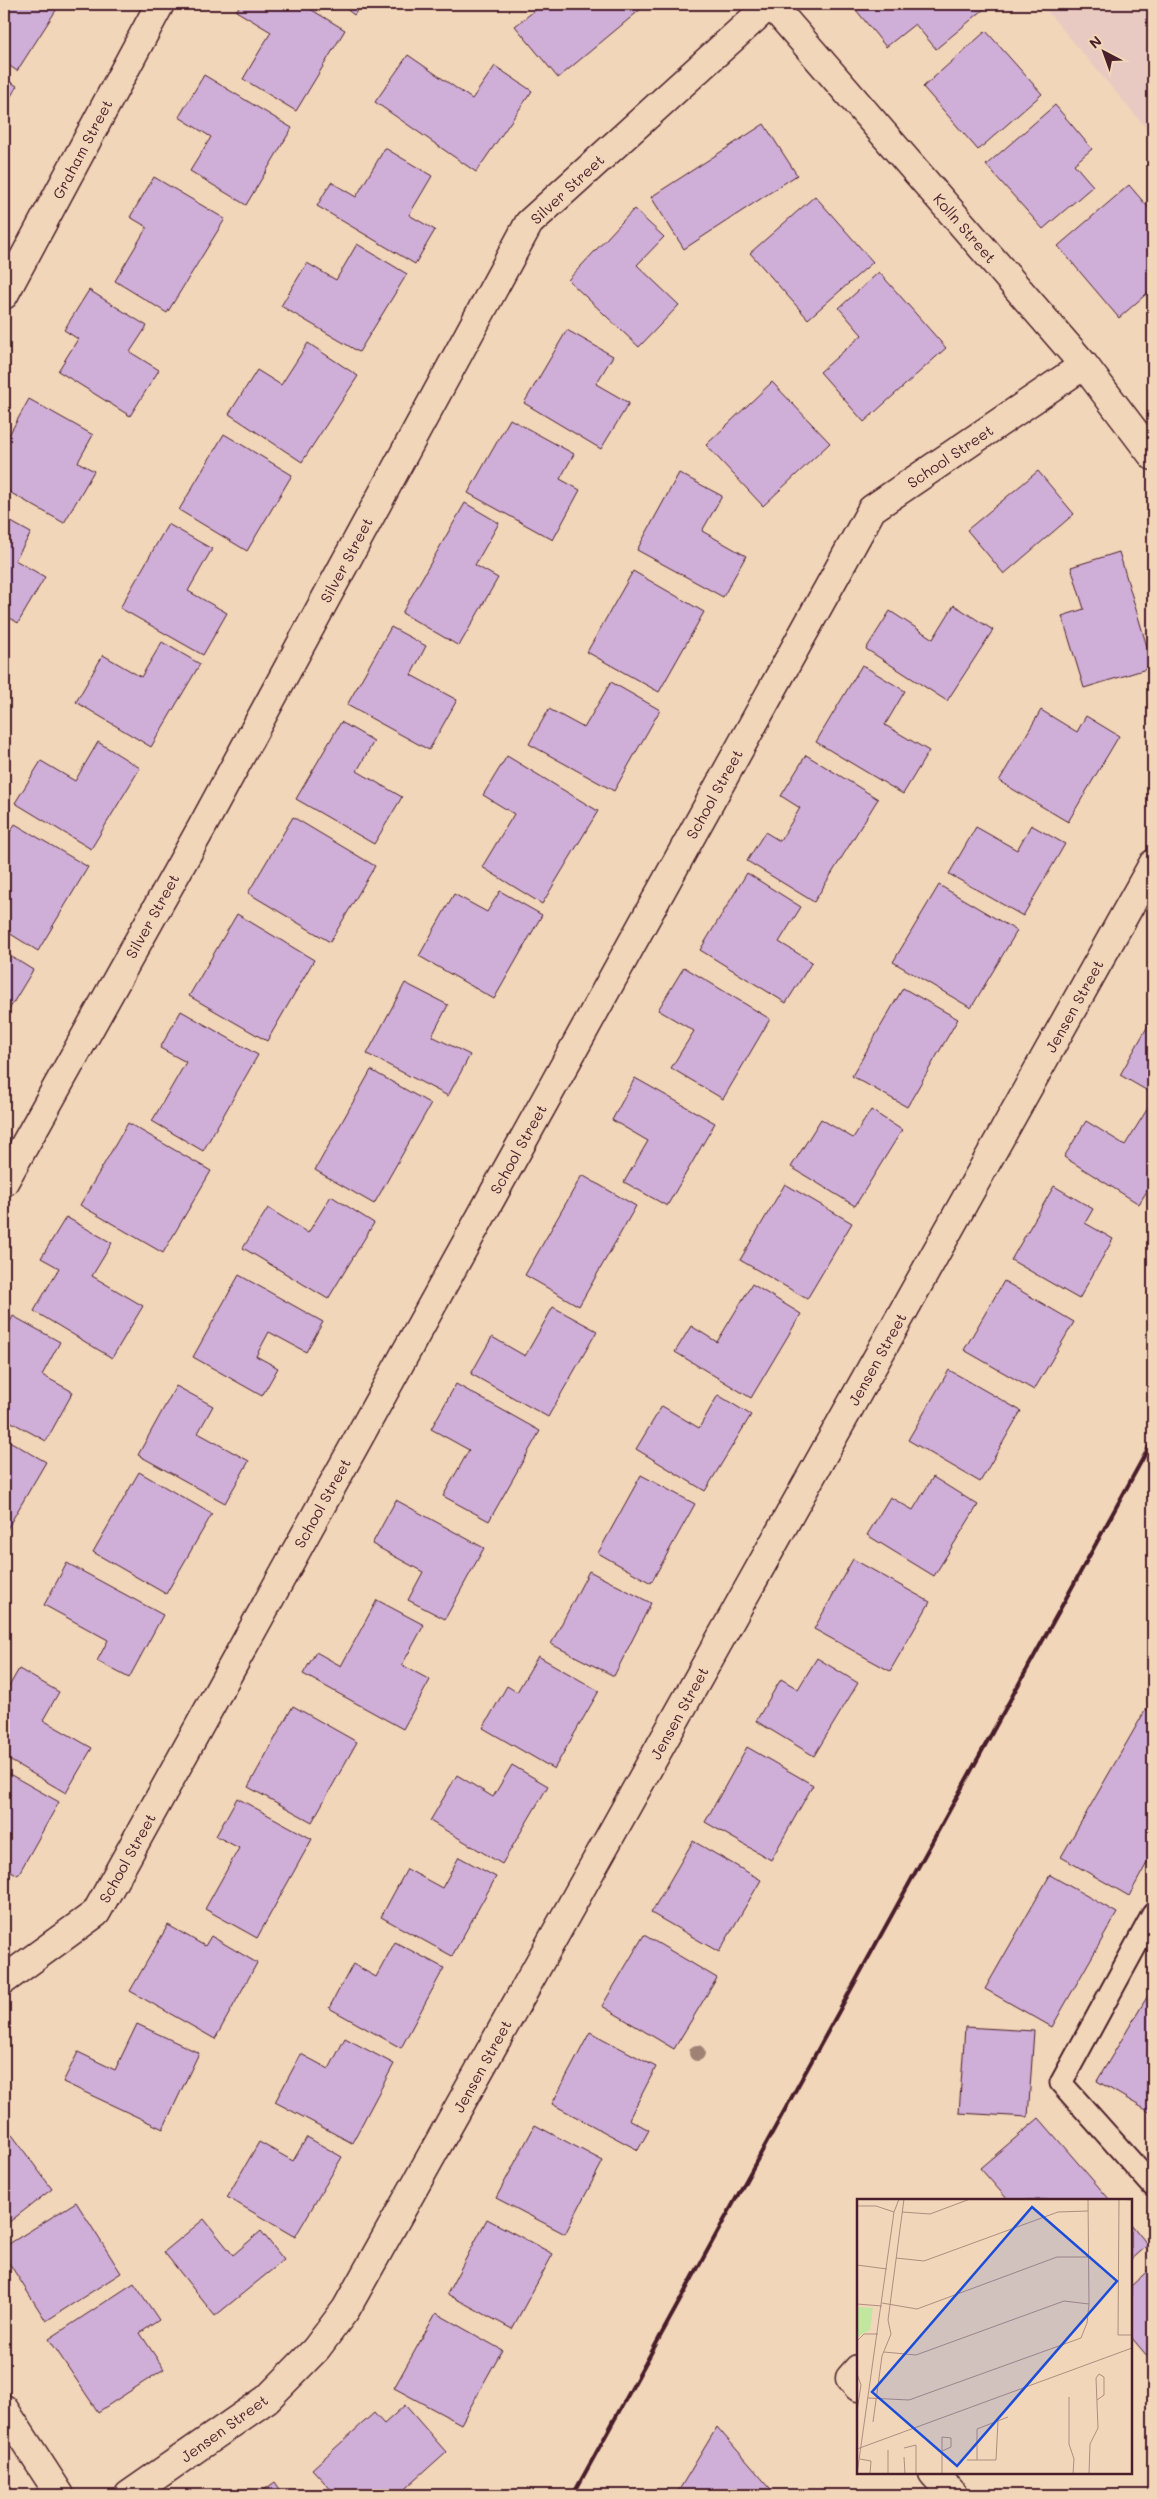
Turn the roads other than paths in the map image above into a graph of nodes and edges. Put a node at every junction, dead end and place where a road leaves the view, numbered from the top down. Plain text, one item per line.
1 (160, 4) edge
2 (771, 4) edge
3 (4, 295) edge
4 (1084, 366) junction
5 (1153, 456) edge
6 (1153, 864) edge
7 (4, 1182) edge
8 (1153, 1914) edge
9 (4, 1980) edge
10 (1153, 2186) edge
11 (857, 2370) edge
12 (857, 2386) edge
13 (4, 2408) edge
14 (60, 2495) edge
15 (129, 2495) edge

1 - 3 street, Graham Street
2 - 4 street, Kolln Street
2 - 7 street, Silver Street
4 - 5 street, Kolln Street
4 - 9 street, School Street
6 - 15 street, Jensen Street
8 - 10 lane
11 - 12 street
13 - 14 street

